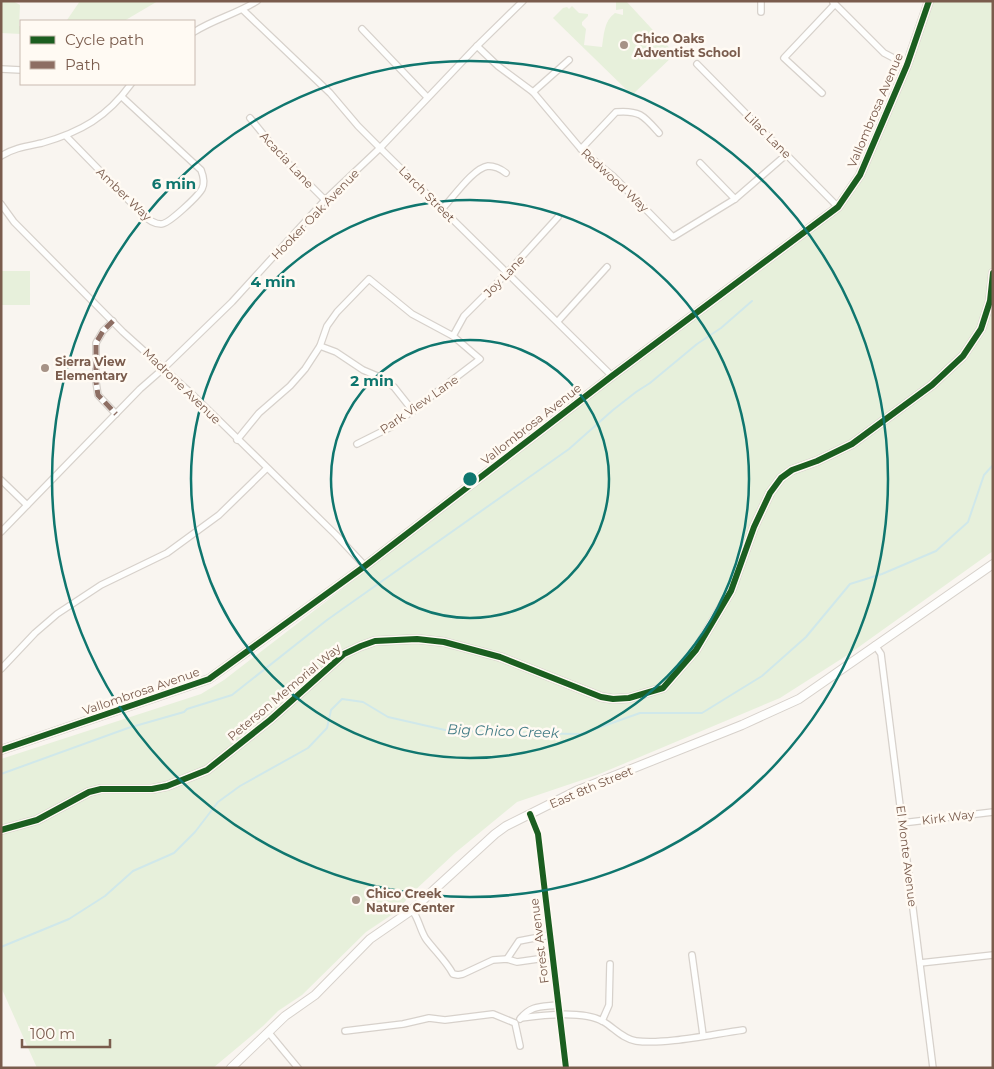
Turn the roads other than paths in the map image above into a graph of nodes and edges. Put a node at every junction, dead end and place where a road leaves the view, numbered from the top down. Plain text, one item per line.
1 (257, 1) edge
2 (523, 1) edge
3 (761, 1) edge
4 (929, 1) edge
5 (833, 3) edge
6 (243, 10) junction
7 (761, 12) dead end
8 (362, 29) dead end
9 (195, 31) edge
10 (477, 46) junction
11 (569, 60) dead end
12 (697, 64) dead end
13 (907, 65) junction
14 (1, 69) edge
15 (20, 70) edge
16 (130, 85) edge
17 (534, 92) junction
18 (822, 93) dead end
19 (122, 97) junction
20 (427, 97) junction
21 (250, 118) dead end
22 (659, 132) dead end
23 (66, 136) junction
24 (380, 148) junction
25 (581, 150) junction
26 (787, 154) junction
27 (1, 156) edge
28 (700, 163) dead end
29 (506, 173) dead end
30 (735, 199) junction
31 (325, 200) junction
32 (1, 204) edge
33 (838, 207) junction
34 (442, 209) junction
35 (558, 217) dead end
36 (607, 267) dead end
37 (507, 273) junction
38 (993, 273) edge
39 (113, 321) junction
40 (558, 321) junction
41 (453, 336) junction
42 (320, 346) junction
43 (164, 368) junction
44 (612, 376) junction
45 (413, 411) junction
46 (116, 414) junction
47 (237, 440) junction
48 (356, 444) dead end
49 (266, 468) junction
50 (1, 480) edge
51 (27, 505) junction
52 (1, 532) edge
53 (993, 564) edge
54 (365, 566) junction
55 (875, 645) junction
56 (1, 669) edge
57 (1, 750) edge
58 (993, 812) edge
59 (530, 814) junction
60 (902, 823) junction
61 (1, 830) edge
62 (412, 910) junction
63 (550, 935) junction
64 (692, 955) dead end
65 (993, 955) edge
66 (552, 957) junction
67 (507, 959) junction
68 (920, 963) junction
69 (610, 964) dead end
70 (558, 1005) junction
71 (559, 1014) junction
72 (521, 1018) junction
73 (602, 1021) junction
74 (515, 1023) junction
75 (743, 1030) dead end
76 (345, 1031) dead end
77 (269, 1033) junction
78 (703, 1035) junction
79 (520, 1046) dead end
80 (231, 1068) edge
81 (298, 1068) edge
82 (566, 1068) edge
83 (934, 1068) edge

1 - 6 street
2 - 10 street, Hooker Oak Avenue
3 - 7 street
4 - 13 street, Vallombrosa Avenue
5 - 13 street
5 - 18 street
6 - 9 street
6 - 24 street, Larch Street
8 - 20 street
10 - 17 street, Redwood Way
10 - 20 street, Hooker Oak Avenue
11 - 17 street
12 - 26 street, Lilac Lane
13 - 33 street, Vallombrosa Avenue
14 - 15 street
16 - 19 street
17 - 25 street, Redwood Way
19 - 23 street
19 - 23 street, Amber Way
20 - 24 street, Hooker Oak Avenue
21 - 31 street, Acacia Lane
22 - 25 street
23 - 27 street
24 - 31 street, Hooker Oak Avenue
24 - 34 street, Larch Street
25 - 30 street, Redwood Way
26 - 30 street, Redwood Way
26 - 33 street, Lilac Lane
28 - 30 street
29 - 34 street
31 - 43 street, Hooker Oak Avenue
32 - 39 street, Madrone Avenue
33 - 44 street, Vallombrosa Avenue
34 - 37 street, Larch Street
35 - 37 street, Joy Lane
36 - 40 street
37 - 40 street, Larch Street
37 - 41 street, Joy Lane
38 - 61 street, Peterson Memorial Way
39 - 43 street, Madrone Avenue
39 - 46 street
40 - 44 street, Larch Street
41 - 42 street
41 - 45 street, Park View Lane
42 - 45 street
42 - 47 street
43 - 46 street, Hooker Oak Avenue
43 - 47 street, Madrone Avenue
44 - 54 street, Vallombrosa Avenue
45 - 48 street, Park View Lane
46 - 51 street, Hooker Oak Avenue
47 - 49 street, Madrone Avenue
49 - 54 street, Madrone Avenue
49 - 56 street
50 - 51 street
51 - 52 street, Hooker Oak Avenue
53 - 55 street, East 8th Street
54 - 57 street, Vallombrosa Avenue
55 - 59 street, East 8th Street
55 - 60 street, El Monte Avenue
58 - 60 street, Kirk Way
59 - 62 street, East 8th Street
59 - 63 street, Forest Avenue
60 - 68 street, El Monte Avenue
62 - 67 street
62 - 77 street, East 8th Street
63 - 66 street, Forest Avenue
63 - 67 street
64 - 78 street
65 - 68 street
66 - 67 street
66 - 70 street, Forest Avenue
68 - 83 street, El Monte Avenue
69 - 73 street
70 - 71 street, Forest Avenue
70 - 72 street
71 - 72 street
71 - 73 street
71 - 82 street, Forest Avenue
72 - 74 street
73 - 78 street
74 - 76 street
74 - 79 street
75 - 78 street
77 - 80 street, East 8th Street
77 - 81 street

